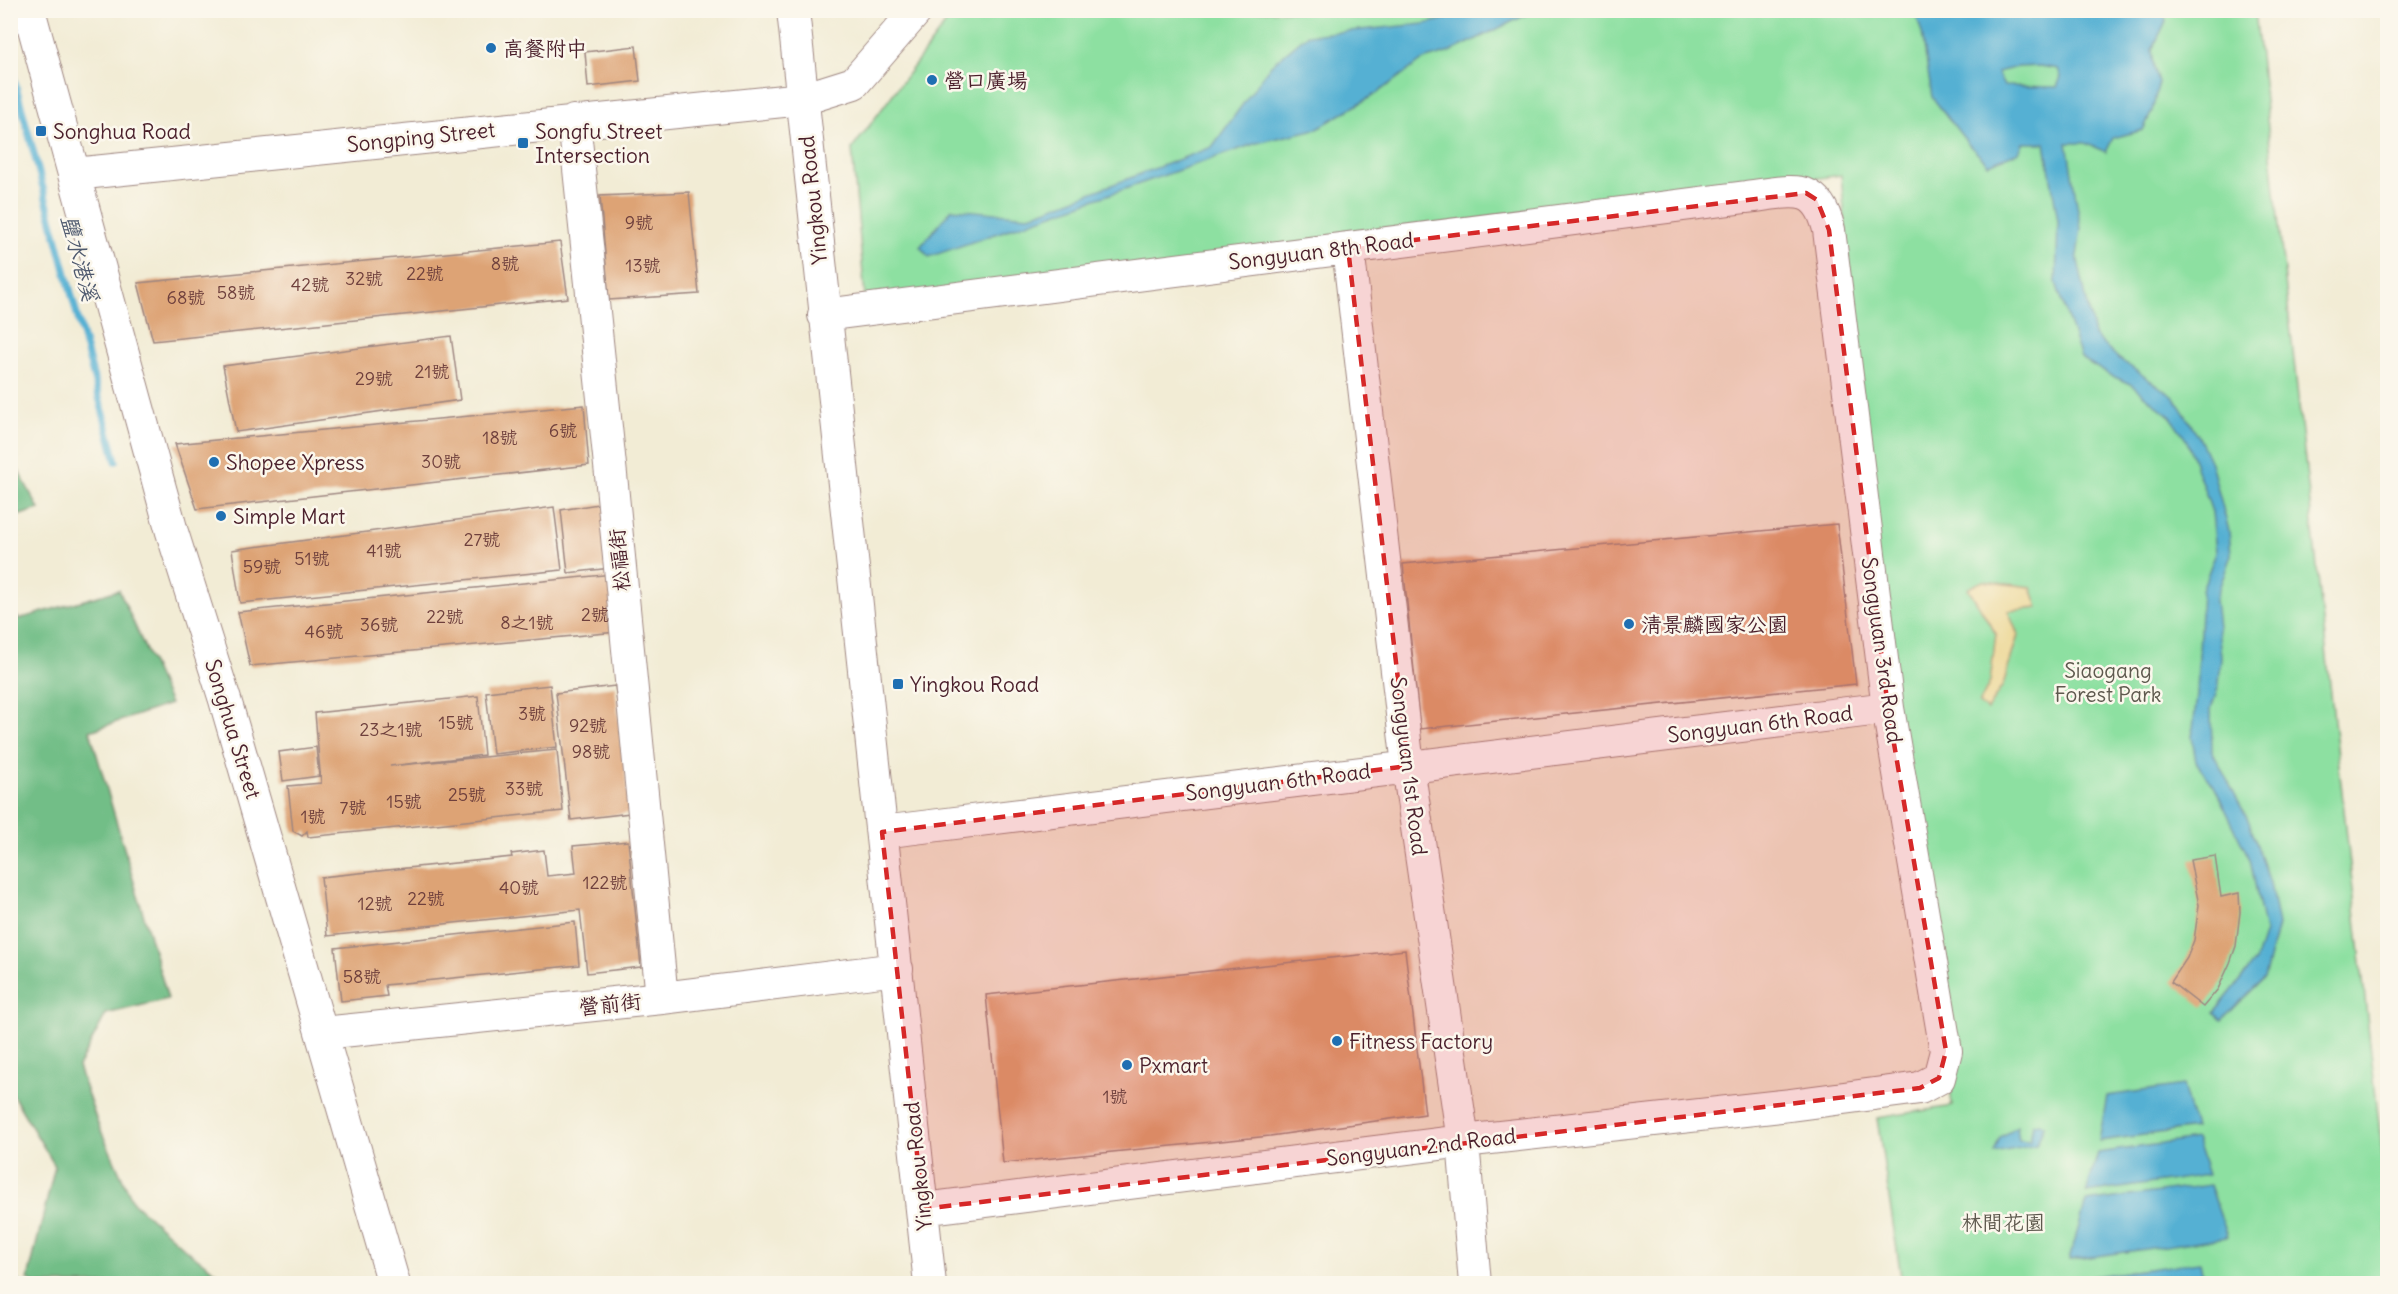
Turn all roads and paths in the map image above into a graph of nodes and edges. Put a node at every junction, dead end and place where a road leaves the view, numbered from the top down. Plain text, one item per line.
1 (29, 10) edge
2 (793, 10) edge
3 (917, 10) edge
4 (803, 99) junction
5 (573, 121) junction
6 (74, 174) junction
7 (1817, 200) joint
8 (1348, 248) junction
9 (824, 315) junction
10 (1888, 708) junction
11 (1408, 766) junction
12 (882, 832) junction
13 (897, 969) junction
14 (662, 998) junction
15 (323, 1033) junction
16 (1920, 1088) joint
17 (1463, 1141) junction
18 (923, 1209) junction
19 (394, 1284) edge
20 (930, 1284) edge
21 (1475, 1284) edge

1 - 6 street
2 - 4 street, Yingkou Road
3 - 4 street, Songping Street
4 - 5 street, Songping Street
4 - 9 street, Yingkou Road
5 - 6 street, Songping Street
5 - 14 street, 松福街
6 - 15 street, Songhua Street
7 - 8 street, Songyuan 8th Road
7 - 10 street, Songyuan 3rd Road
8 - 9 street, Songyuan 8th Road
8 - 11 street, Songyuan 1st Road
9 - 12 street, Yingkou Road
10 - 11 street, Songyuan 6th Road
10 - 16 street, Songyuan 3rd Road
11 - 12 street, Songyuan 6th Road
11 - 17 street, Songyuan 1st Road
12 - 13 street, Yingkou Road
13 - 14 street, 營前街
13 - 18 street, Yingkou Road
14 - 15 street, 營前街
15 - 19 street, Songhua Street
16 - 17 street, Songyuan 2nd Road
17 - 18 street, Songyuan 2nd Road
17 - 21 street, Songyuan 1st Road
18 - 20 street, Yingkou Road

